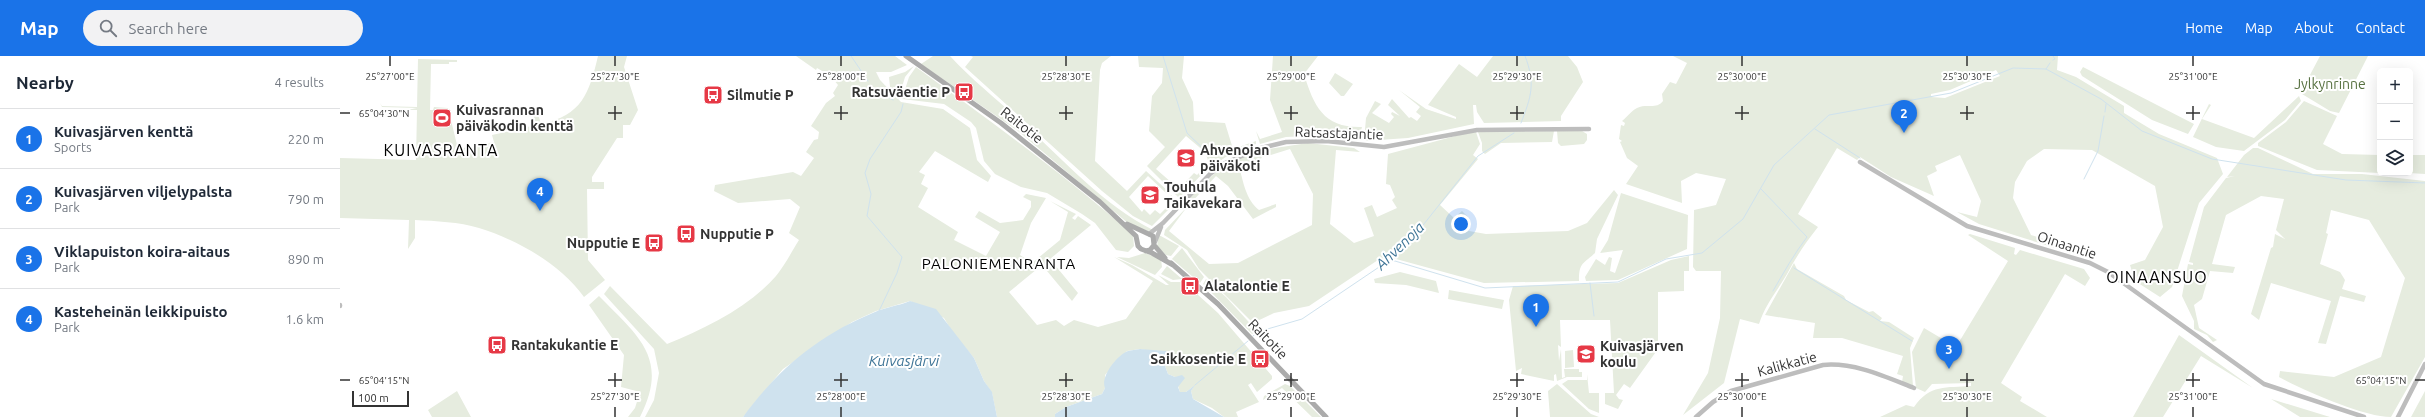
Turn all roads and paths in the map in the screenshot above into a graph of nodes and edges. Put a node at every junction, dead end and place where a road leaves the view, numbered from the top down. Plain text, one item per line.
1 (906, 56) edge
2 (1589, 129) dead end
3 (1860, 162) dead end
4 (1119, 219) junction
5 (1163, 223) junction
6 (1148, 233) junction
7 (1137, 242) junction
8 (1155, 244) junction
9 (1146, 251) junction
10 (1173, 265) junction
11 (2425, 364) edge
12 (1914, 388) dead end
13 (1326, 417) edge
14 (1696, 417) edge
15 (2364, 417) edge
16 (2398, 417) edge

1 - 4 main road, Raitotie
2 - 5 street, Ratsastajantie
3 - 15 street, Oinaantie
4 - 6 main road, Raitotie
4 - 7 main road, Raitotie
5 - 6 street, Ratsastajantie
5 - 8 street, Ratsastajantie
6 - 7 main road
6 - 8 main road
7 - 9 main road
8 - 9 main road
8 - 10 main road, Raitotie
9 - 10 main road, Raitotie
10 - 13 main road, Raitotie
11 - 16 street
12 - 14 street, Kalikkatie

